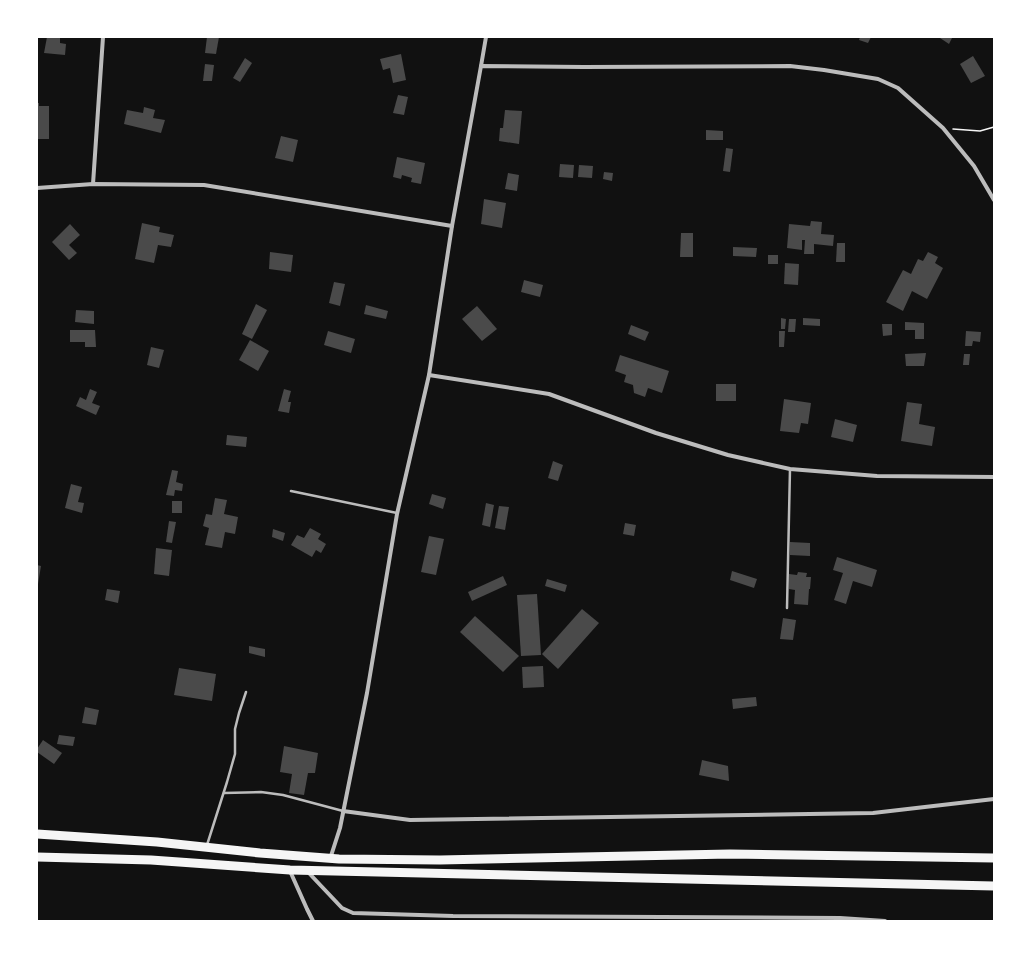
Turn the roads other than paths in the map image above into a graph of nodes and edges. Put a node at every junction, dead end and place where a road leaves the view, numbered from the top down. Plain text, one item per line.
1 (103, 37) edge
2 (486, 37) edge
3 (481, 66) junction
4 (93, 184) junction
5 (37, 188) edge
6 (994, 200) edge
7 (452, 226) junction
8 (429, 375) junction
9 (790, 469) junction
10 (994, 476) edge
11 (291, 491) dead end
12 (397, 514) junction
13 (787, 608) dead end
14 (246, 692) dead end
15 (224, 793) junction
16 (994, 799) edge
17 (342, 811) junction
18 (37, 834) edge
19 (206, 847) junction
20 (37, 857) edge
21 (994, 858) edge
22 (330, 859) junction
23 (290, 870) junction
24 (307, 871) junction
25 (994, 886) edge
26 (313, 921) edge
27 (885, 921) edge

1 - 4 street
2 - 3 street
3 - 6 street
3 - 7 street
4 - 5 street
4 - 7 street
7 - 8 street
8 - 9 street
8 - 12 street
9 - 10 street
9 - 13 lane
11 - 12 lane
12 - 17 street
14 - 15 lane
15 - 17 lane
15 - 19 lane
16 - 17 street
17 - 22 street
18 - 19 highway
19 - 22 highway
20 - 23 highway
21 - 22 highway
23 - 24 highway
23 - 26 street
24 - 25 highway
24 - 27 street

